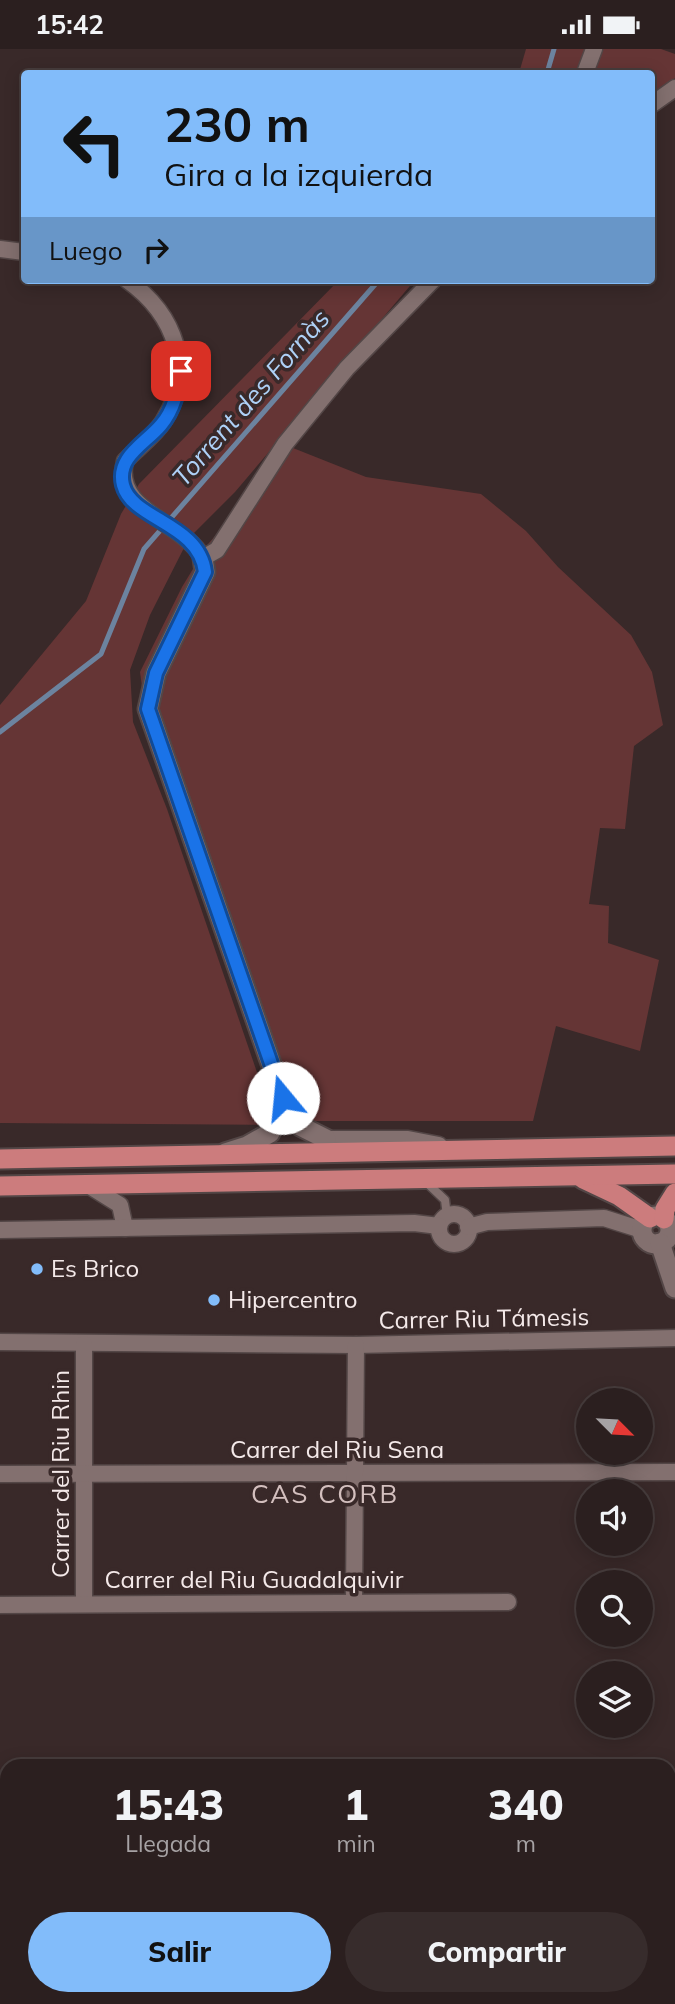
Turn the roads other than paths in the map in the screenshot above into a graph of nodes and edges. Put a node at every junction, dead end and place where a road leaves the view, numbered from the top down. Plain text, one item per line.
1 (594, 49) edge
2 (586, 70) edge
3 (675, 88) edge
4 (655, 102) edge
5 (0, 249) edge
6 (21, 252) edge
7 (131, 284) edge
8 (429, 284) edge
9 (203, 558) junction
10 (283, 1098) junction
11 (326, 1139) joint
12 (675, 1146) edge
13 (462, 1150) junction
14 (220, 1154) junction
15 (0, 1159) edge
16 (675, 1174) edge
17 (576, 1176) junction
18 (421, 1178) junction
19 (86, 1184) junction
20 (0, 1186) edge
21 (675, 1193) edge
22 (443, 1221) junction
23 (468, 1227) junction
24 (660, 1227) edge
25 (125, 1228) junction
26 (0, 1230) edge
27 (675, 1288) edge
28 (667, 1338) edge
29 (0, 1342) edge
30 (84, 1343) junction
31 (356, 1345) junction
32 (355, 1472) junction
33 (675, 1472) edge
34 (0, 1474) edge
35 (84, 1474) junction
36 (354, 1601) junction
37 (508, 1602) dead end
38 (84, 1604) junction
39 (0, 1605) edge

1 - 2 street
3 - 4 street
5 - 6 street
7 - 9 street
8 - 9 street
9 - 10 street
10 - 11 street
10 - 14 street
11 - 13 street
12 - 13 main road
13 - 14 main road
14 - 15 main road
16 - 17 main road
17 - 18 main road
17 - 24 main road
18 - 19 main road
18 - 22 lane
19 - 20 main road
19 - 25 street
21 - 24 main road
22 - 23 street
22 - 23 street
22 - 25 street
23 - 24 street
24 - 27 street
25 - 26 street
28 - 31 street, Carrer Riu Támesis
29 - 30 street, Carrer Riu Támesis
30 - 31 street, Carrer Riu Támesis
30 - 35 street, Carrer del Riu Rhin
31 - 32 street
32 - 33 street, Carrer del Riu Sena
32 - 35 street, Carrer del Riu Sena
32 - 36 street
34 - 35 street, Carrer del Riu Sena
35 - 38 street, Carrer del Riu Rhin
36 - 37 street, Carrer del Riu Guadalquivir
36 - 38 street, Carrer del Riu Guadalquivir
38 - 39 street, Carrer del Riu Guadalquivir

